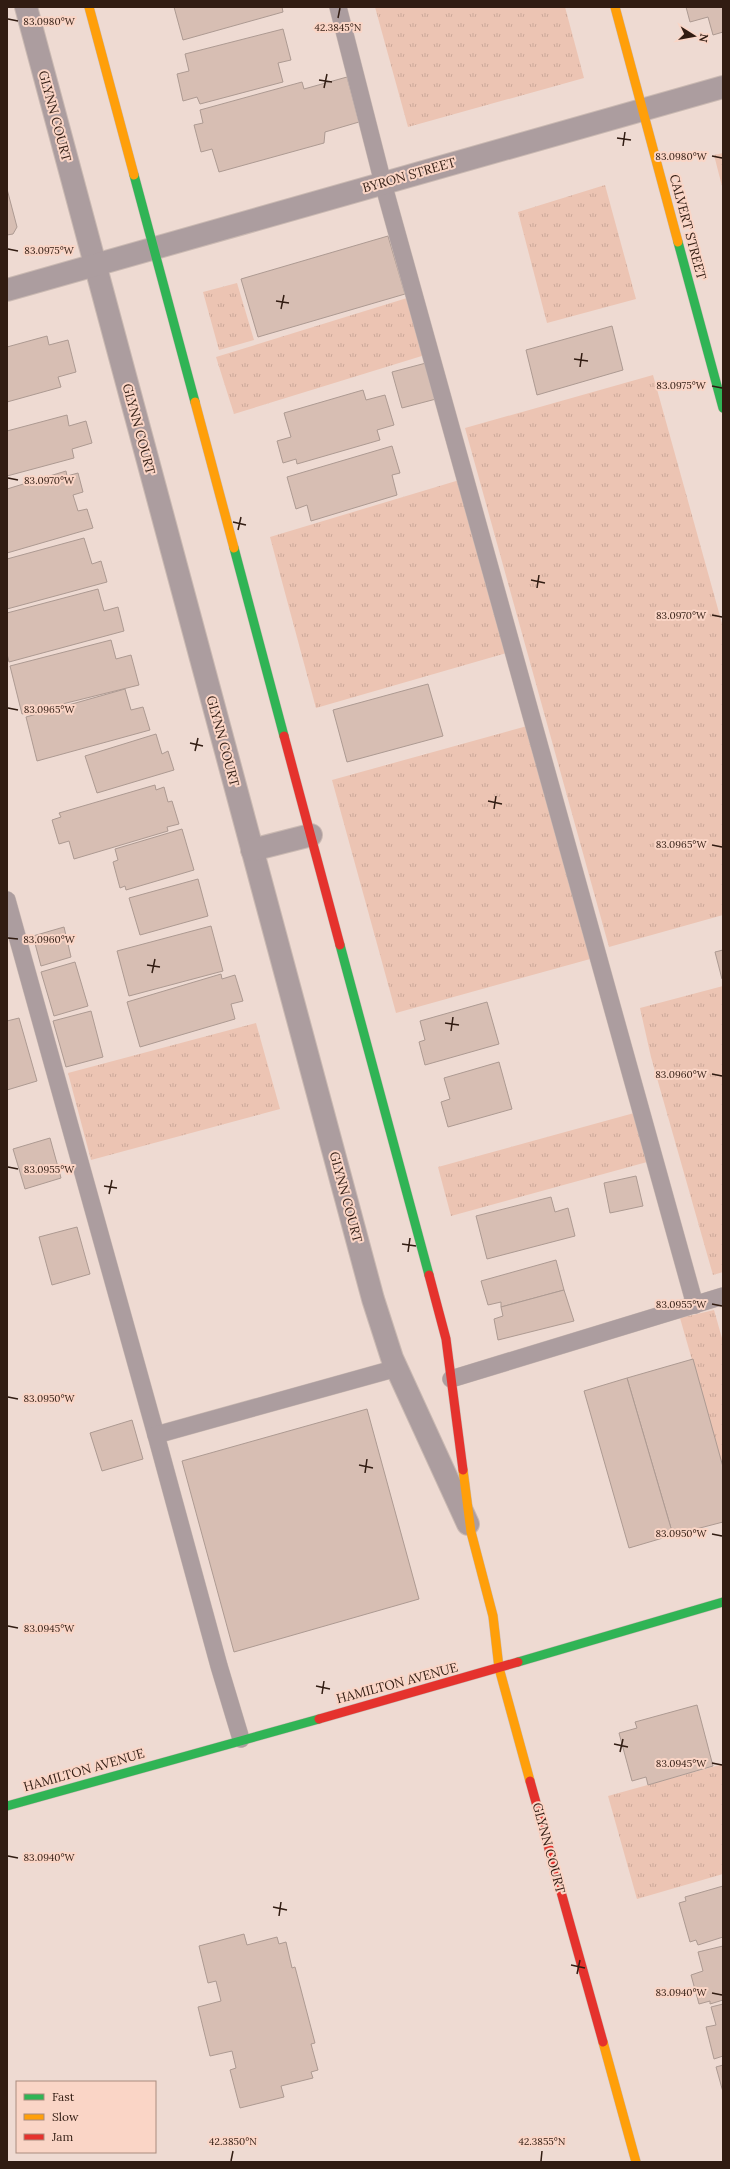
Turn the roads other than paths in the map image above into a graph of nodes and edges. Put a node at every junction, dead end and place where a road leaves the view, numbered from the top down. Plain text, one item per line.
1 (26, 7) edge
2 (89, 7) edge
3 (338, 7) edge
4 (615, 7) edge
5 (723, 87) edge
6 (642, 110) junction
7 (383, 183) junction
8 (154, 247) junction
9 (94, 264) junction
10 (7, 290) edge
11 (723, 408) edge
12 (311, 835) junction
13 (252, 850) junction
14 (7, 900) edge
15 (723, 1296) edge
16 (695, 1305) junction
17 (397, 1368) junction
18 (451, 1379) junction
19 (156, 1435) junction
20 (471, 1532) junction
21 (723, 1602) edge
22 (499, 1668) junction
23 (241, 1739) junction
24 (7, 1806) edge
25 (636, 2162) edge

1 - 9 street, GLYNN COURT
2 - 8 street, GLYNN COURT
3 - 7 lane
4 - 6 street, CALVERT STREET
5 - 6 street, BYRON STREET
6 - 7 street, BYRON STREET
6 - 11 street, CALVERT STREET
7 - 8 street, BYRON STREET
7 - 16 lane
8 - 9 street, BYRON STREET
8 - 12 street, GLYNN COURT
9 - 10 street, BYRON STREET
9 - 13 street, GLYNN COURT
12 - 13 street
12 - 18 street, GLYNN COURT
13 - 17 street, GLYNN COURT
14 - 19 lane
15 - 16 lane
16 - 18 lane
17 - 19 lane
17 - 20 street, GLYNN COURT
18 - 20 street, GLYNN COURT
19 - 23 lane
20 - 22 street, GLYNN COURT
21 - 22 street, HAMILTON AVENUE
22 - 23 street, HAMILTON AVENUE
22 - 25 street, GLYNN COURT
23 - 24 street, HAMILTON AVENUE

